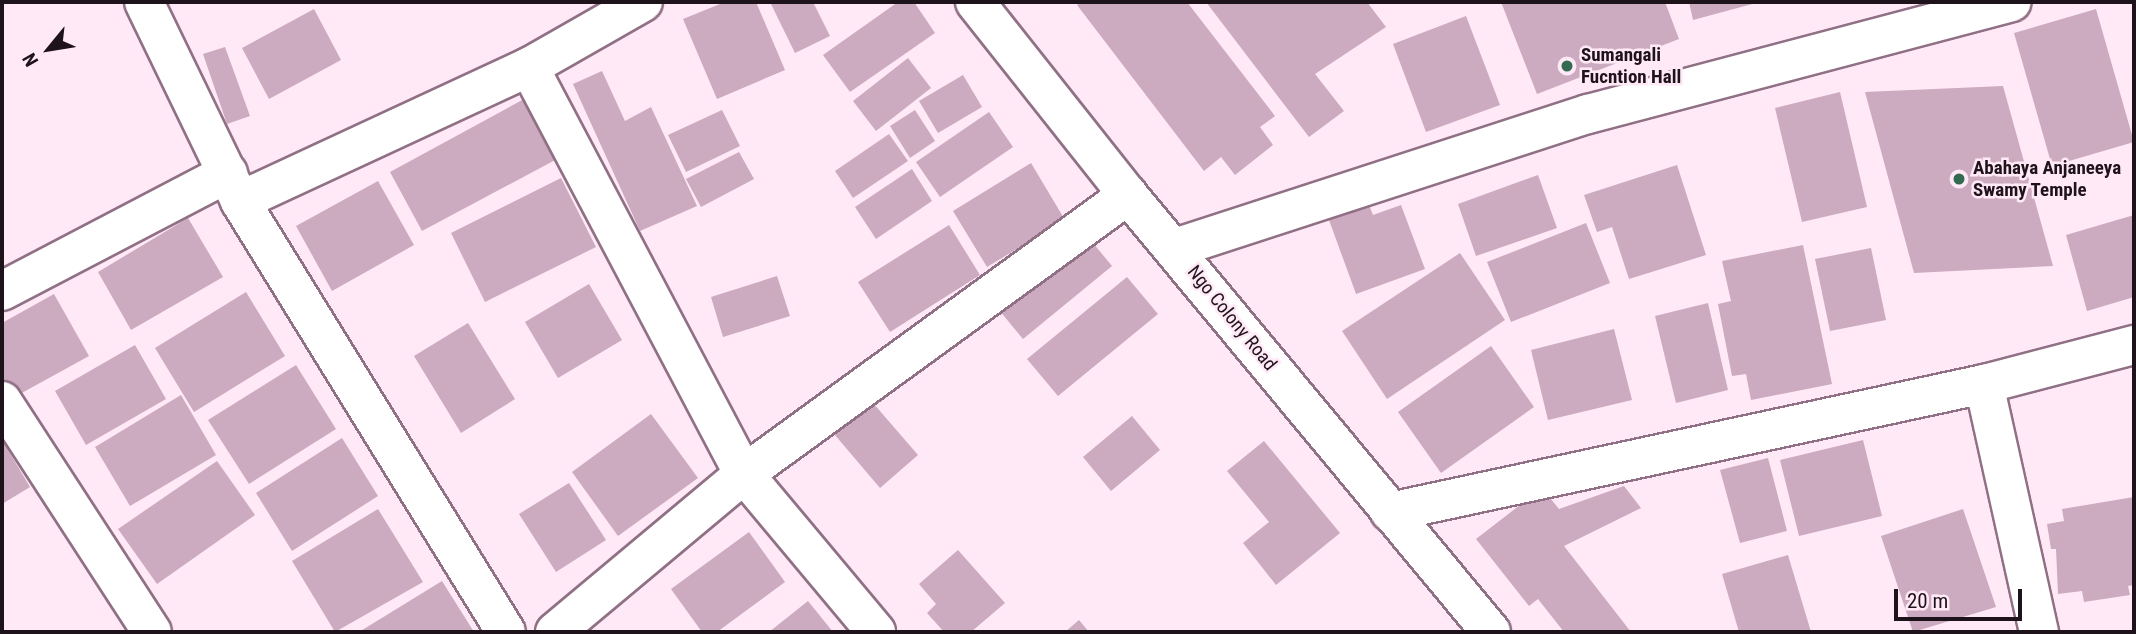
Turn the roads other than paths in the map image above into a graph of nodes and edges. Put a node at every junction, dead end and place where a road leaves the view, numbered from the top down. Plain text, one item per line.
1 (144, 2) edge
2 (643, 2) edge
3 (975, 2) edge
4 (2011, 2) edge
5 (1935, 11) edge
6 (529, 67) junction
7 (234, 187) junction
8 (1128, 195) junction
9 (1175, 247) junction
10 (2, 291) edge
11 (2134, 345) edge
12 (1984, 384) junction
13 (2, 401) edge
14 (744, 474) junction
15 (1390, 513) junction
16 (152, 632) edge
17 (506, 632) edge
18 (555, 632) edge
19 (876, 632) edge
20 (1491, 632) edge
21 (2039, 632) edge

1 - 7 street
2 - 6 street
3 - 8 street, Ngo Colony Road
4 - 5 street
5 - 9 street
6 - 7 street
6 - 14 street
7 - 10 street
7 - 17 street
8 - 9 street, Ngo Colony Road
8 - 14 street
9 - 15 street, Ngo Colony Road
11 - 12 street
12 - 15 street
12 - 21 street
13 - 16 street
14 - 18 street
14 - 19 street
15 - 20 street, Ngo Colony Road

